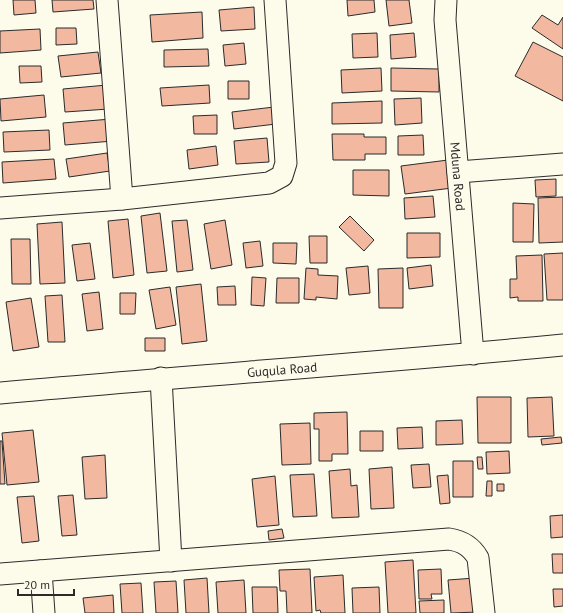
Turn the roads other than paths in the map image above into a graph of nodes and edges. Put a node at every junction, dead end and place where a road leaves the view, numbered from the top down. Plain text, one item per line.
1 (107, 0) edge
2 (275, 0) edge
3 (446, 0) edge
4 (563, 164) edge
5 (458, 172) junction
6 (122, 199) junction
7 (0, 208) edge
8 (563, 345) edge
9 (472, 354) junction
10 (161, 378) junction
11 (0, 393) edge
12 (172, 560) junction
13 (41, 571) junction
14 (0, 574) edge
15 (44, 613) edge
16 (484, 613) edge

1 - 6 street
2 - 6 street
3 - 5 street, Mduna Road
4 - 5 street
5 - 9 street, Mduna Road
6 - 7 street
8 - 9 street, Guqula Road
9 - 10 street, Guqula Road
10 - 11 street, Guqula Road
10 - 12 street
12 - 13 street
12 - 16 street
13 - 14 street
13 - 15 street

